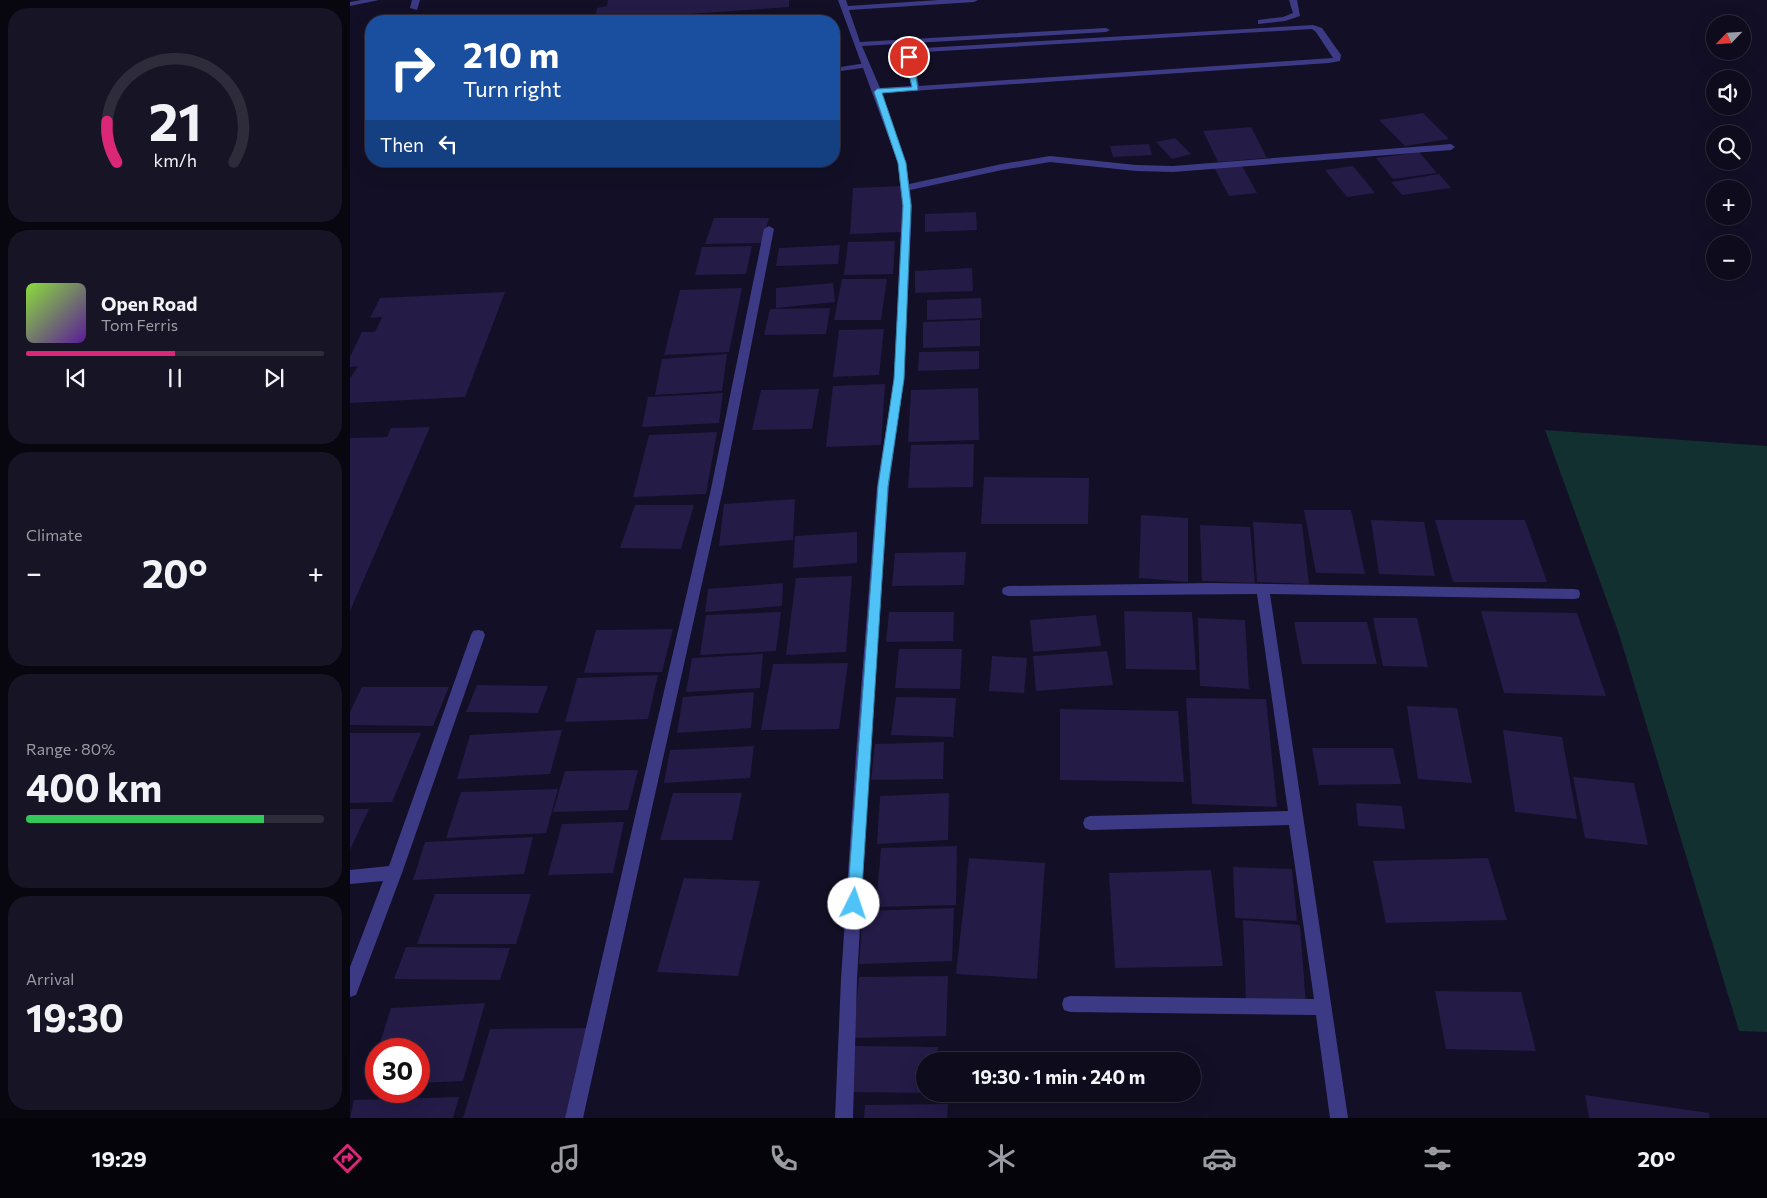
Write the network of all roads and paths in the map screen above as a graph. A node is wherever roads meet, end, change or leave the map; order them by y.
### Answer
1 (375, 0) edge
2 (974, 0) edge
3 (1293, 0) edge
4 (350, 4) edge
5 (843, 4) edge
6 (857, 44) junction
7 (866, 65) junction
8 (840, 69) edge
9 (916, 89) junction
10 (877, 92) junction
11 (1451, 148) dead end
12 (905, 188) junction
13 (769, 229) dead end
14 (1264, 588) junction
15 (1008, 591) dead end
16 (1574, 594) dead end
17 (478, 635) dead end
18 (1297, 818) junction
19 (1090, 823) dead end
20 (394, 873) junction
21 (350, 876) edge
22 (350, 989) edge
23 (1070, 1004) dead end
24 (1323, 1007) junction
25 (574, 1118) edge
26 (844, 1118) edge
27 (1339, 1118) edge

1 - 4 street
2 - 5 street
3 - 6 street
5 - 6 street
6 - 7 street
7 - 8 street
7 - 10 street
9 - 9 street
9 - 10 street
10 - 12 street
11 - 12 street
12 - 26 street
13 - 25 street
14 - 15 street
14 - 16 street
14 - 18 street
17 - 20 street
18 - 19 street
18 - 24 street
20 - 21 street
20 - 22 street
23 - 24 street
24 - 27 street

